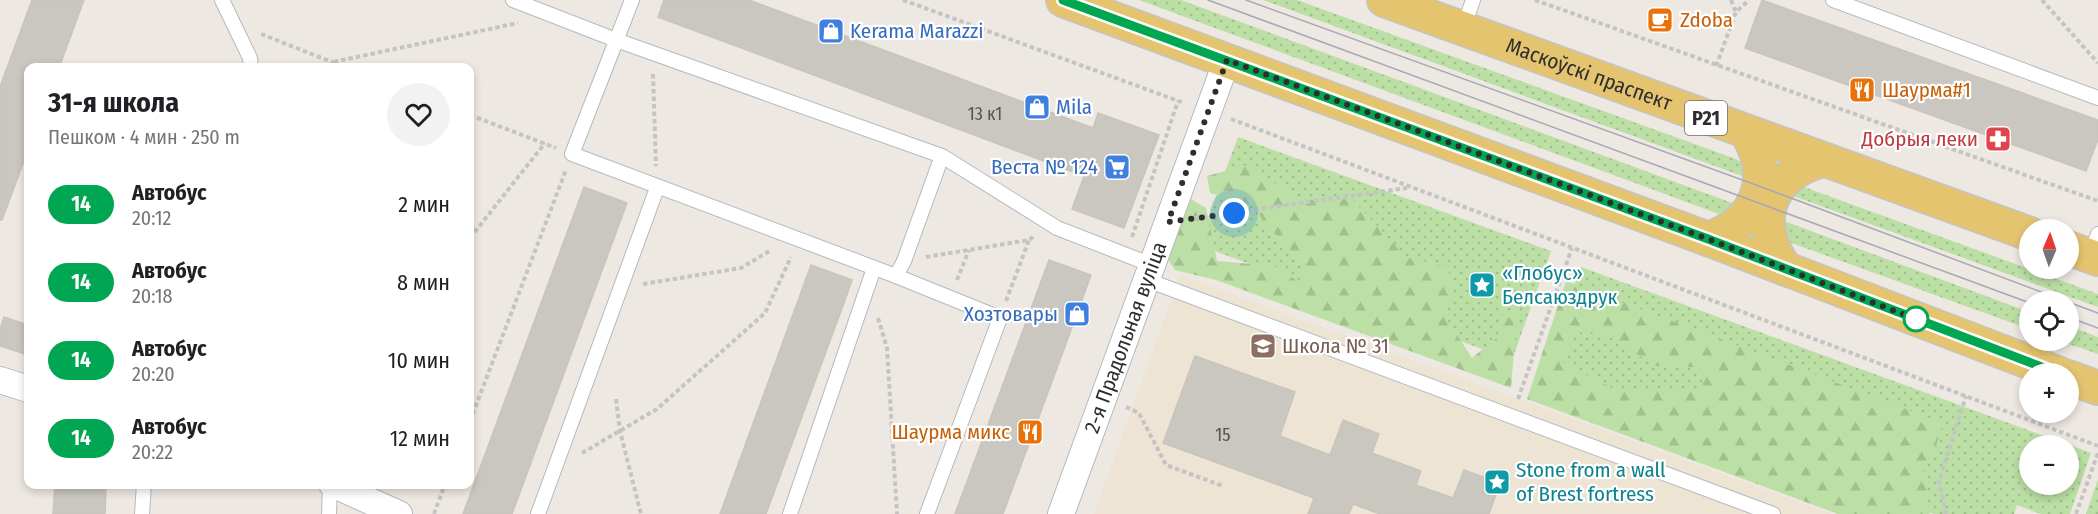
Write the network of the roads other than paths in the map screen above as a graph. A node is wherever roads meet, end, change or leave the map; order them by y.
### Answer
1 (222, 0) edge
2 (513, 0) edge
3 (632, 0) edge
4 (1063, 0) edge
5 (1384, 0) edge
6 (1833, 0) edge
7 (1468, 15) edge
8 (616, 40) junction
9 (1227, 60) junction
10 (250, 63) edge
11 (2098, 98) edge
12 (1747, 133) junction
13 (942, 156) junction
14 (1823, 160) junction
15 (657, 188) junction
16 (2019, 230) edge
17 (1708, 239) junction
18 (874, 268) junction
19 (1786, 269) junction
20 (1149, 273) junction
21 (896, 276) junction
22 (2031, 363) edge
23 (0, 380) edge
24 (2079, 381) edge
25 (24, 387) edge
26 (2098, 388) edge
27 (144, 489) edge
28 (330, 489) edge
29 (342, 489) edge
30 (142, 514) edge
31 (328, 514) edge
32 (399, 514) edge
33 (538, 514) edge
34 (790, 514) edge
35 (927, 514) edge
36 (1061, 514) edge
37 (1773, 514) edge

1 - 10 lane
2 - 8 lane
3 - 8 lane
4 - 9 main road
5 - 7 main road, Маскоўскі праспект / Р21
6 - 11 lane
7 - 12 main road, Маскоўскі праспект / Р21
8 - 13 lane
8 - 15 lane
9 - 17 main road
9 - 20 street, 2-я Прадольная вуліца
12 - 14 main road, Маскоўскі праспект / Р21
12 - 17 main road
13 - 20 lane
13 - 21 lane
14 - 16 main road, Маскоўскі праспект / Р21
14 - 19 main road
15 - 18 lane
15 - 33 lane
17 - 19 main road
18 - 21 lane
18 - 34 lane
19 - 22 main road
20 - 36 street, 2-я Прадольная вуліца
20 - 37 lane
21 - 35 lane
23 - 25 street
24 - 26 main road
27 - 30 lane
28 - 31 lane
29 - 32 street

